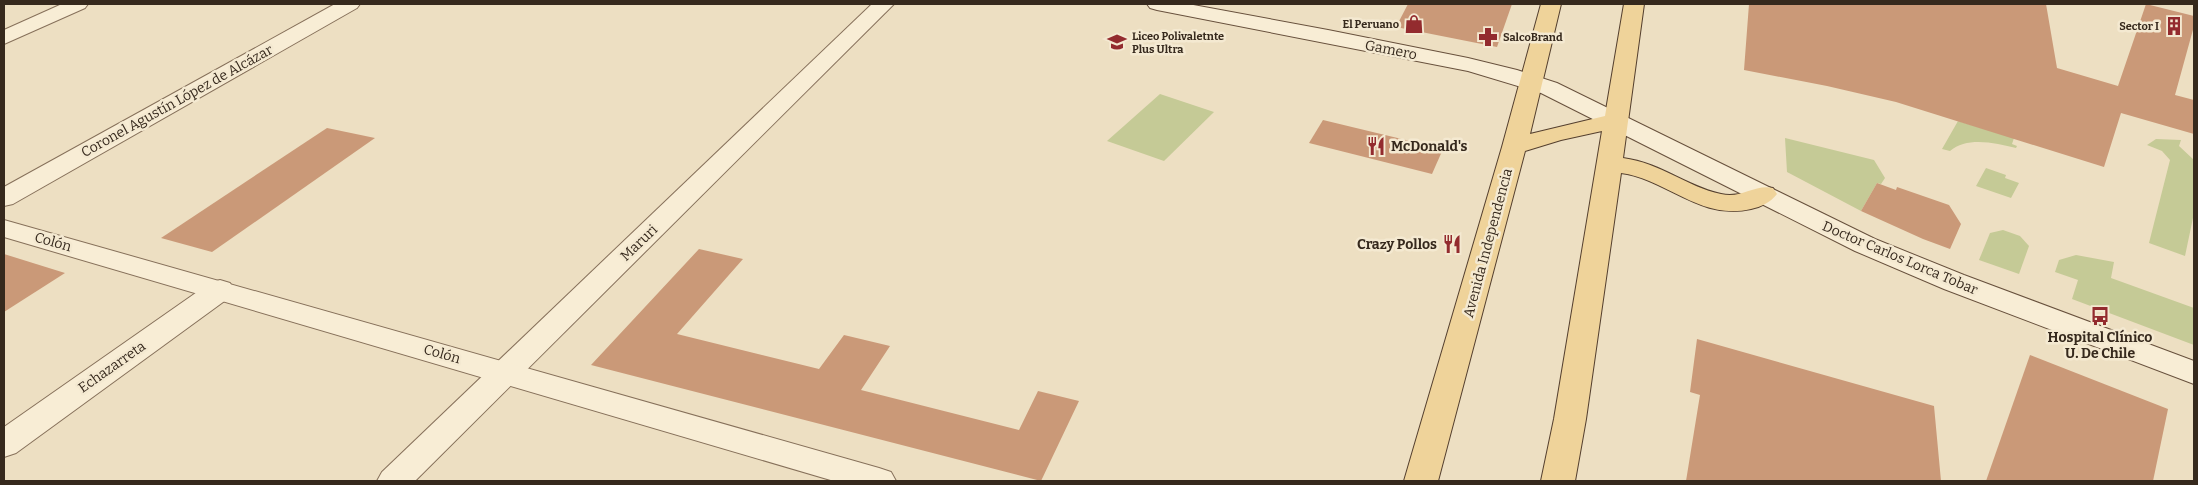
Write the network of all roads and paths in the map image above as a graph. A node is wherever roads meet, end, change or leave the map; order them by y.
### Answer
1 (78, 4) edge
2 (350, 4) edge
3 (884, 4) edge
4 (1157, 4) edge
5 (1551, 4) edge
6 (1634, 4) edge
7 (4, 38) edge
8 (1532, 82) junction
9 (1615, 121) junction
10 (1514, 147) junction
11 (1609, 164) junction
12 (1764, 194) junction
13 (4, 198) edge
14 (4, 228) edge
15 (220, 290) junction
16 (505, 373) junction
17 (2194, 373) edge
18 (4, 444) edge
19 (394, 481) edge
20 (879, 481) edge
21 (1421, 481) edge
22 (1558, 481) edge

1 - 7 street
2 - 13 street, Coronel Agustín López de Alcázar
3 - 16 street, Maruri
4 - 8 street, Gamero
5 - 8 main road, Avenida Independencia
6 - 9 main road
8 - 9 street, Gamero
8 - 10 main road, Avenida Independencia
9 - 10 main road
9 - 11 main road
9 - 12 street, Doctor Carlos Lorca Tobar
10 - 21 main road, Avenida Independencia
11 - 12 main road
11 - 22 main road
12 - 17 street, Doctor Carlos Lorca Tobar
14 - 15 street, Colón
15 - 16 street, Colón
15 - 18 street, Echazarreta
16 - 19 street, Maruri
16 - 20 street, Colón

